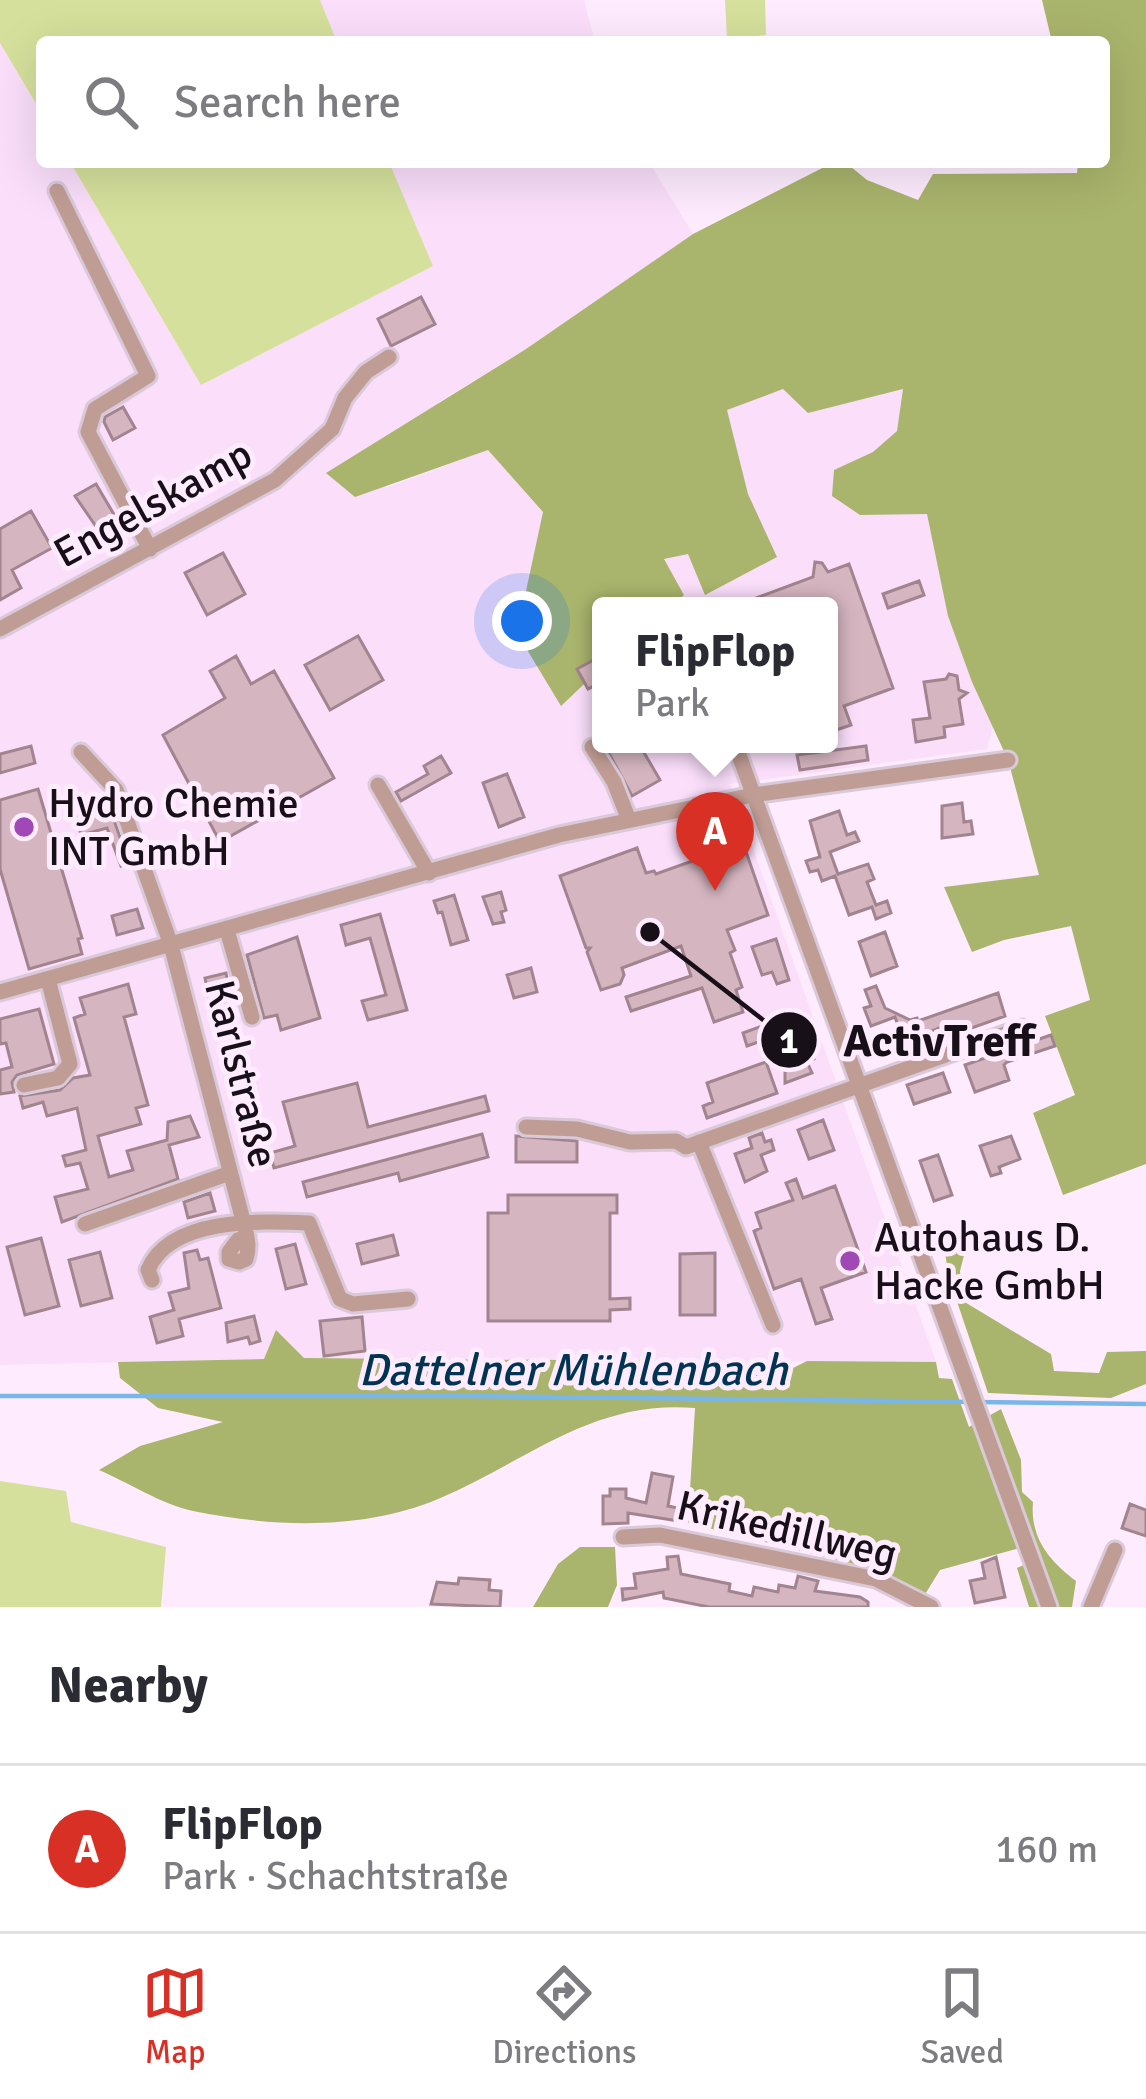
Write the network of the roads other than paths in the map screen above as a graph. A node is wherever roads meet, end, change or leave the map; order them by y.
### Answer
1 (57, 190) dead end
2 (389, 357) dead end
3 (150, 549) junction
4 (0, 629) edge
5 (81, 752) dead end
6 (596, 753) edge
7 (738, 753) edge
8 (1008, 760) dead end
9 (378, 785) dead end
10 (753, 795) junction
11 (629, 820) junction
12 (429, 873) junction
13 (227, 930) junction
14 (171, 945) junction
15 (48, 979) junction
16 (0, 992) edge
17 (252, 1017) dead end
18 (1022, 1028) dead end
19 (24, 1085) dead end
20 (857, 1087) junction
21 (526, 1127) dead end
22 (693, 1144) junction
23 (230, 1173) junction
24 (242, 1220) junction
25 (85, 1224) dead end
26 (248, 1244) dead end
27 (152, 1280) dead end
28 (408, 1299) dead end
29 (773, 1325) dead end
30 (623, 1537) dead end
31 (1114, 1550) dead end
32 (931, 1607) edge
33 (1049, 1607) edge
34 (1091, 1607) edge

1 - 3 street
2 - 3 street, Engelskamp
3 - 4 street, Engelskamp
5 - 14 street
6 - 11 street
7 - 10 street
8 - 10 street, Karlstraße
9 - 12 street
10 - 11 street, Karlstraße
10 - 20 street
11 - 12 street, Karlstraße
12 - 13 street, Karlstraße
13 - 14 street, Karlstraße
13 - 17 street
14 - 15 street, Karlstraße
14 - 23 street, Karlstraße
15 - 16 street, Karlstraße
15 - 19 street
18 - 20 street
20 - 22 street
20 - 33 street
21 - 22 street
22 - 29 street
23 - 24 street, Karlstraße
23 - 25 street
24 - 26 street, Karlstraße
24 - 27 street
24 - 28 street
30 - 32 street, Krikedillweg
31 - 34 street

